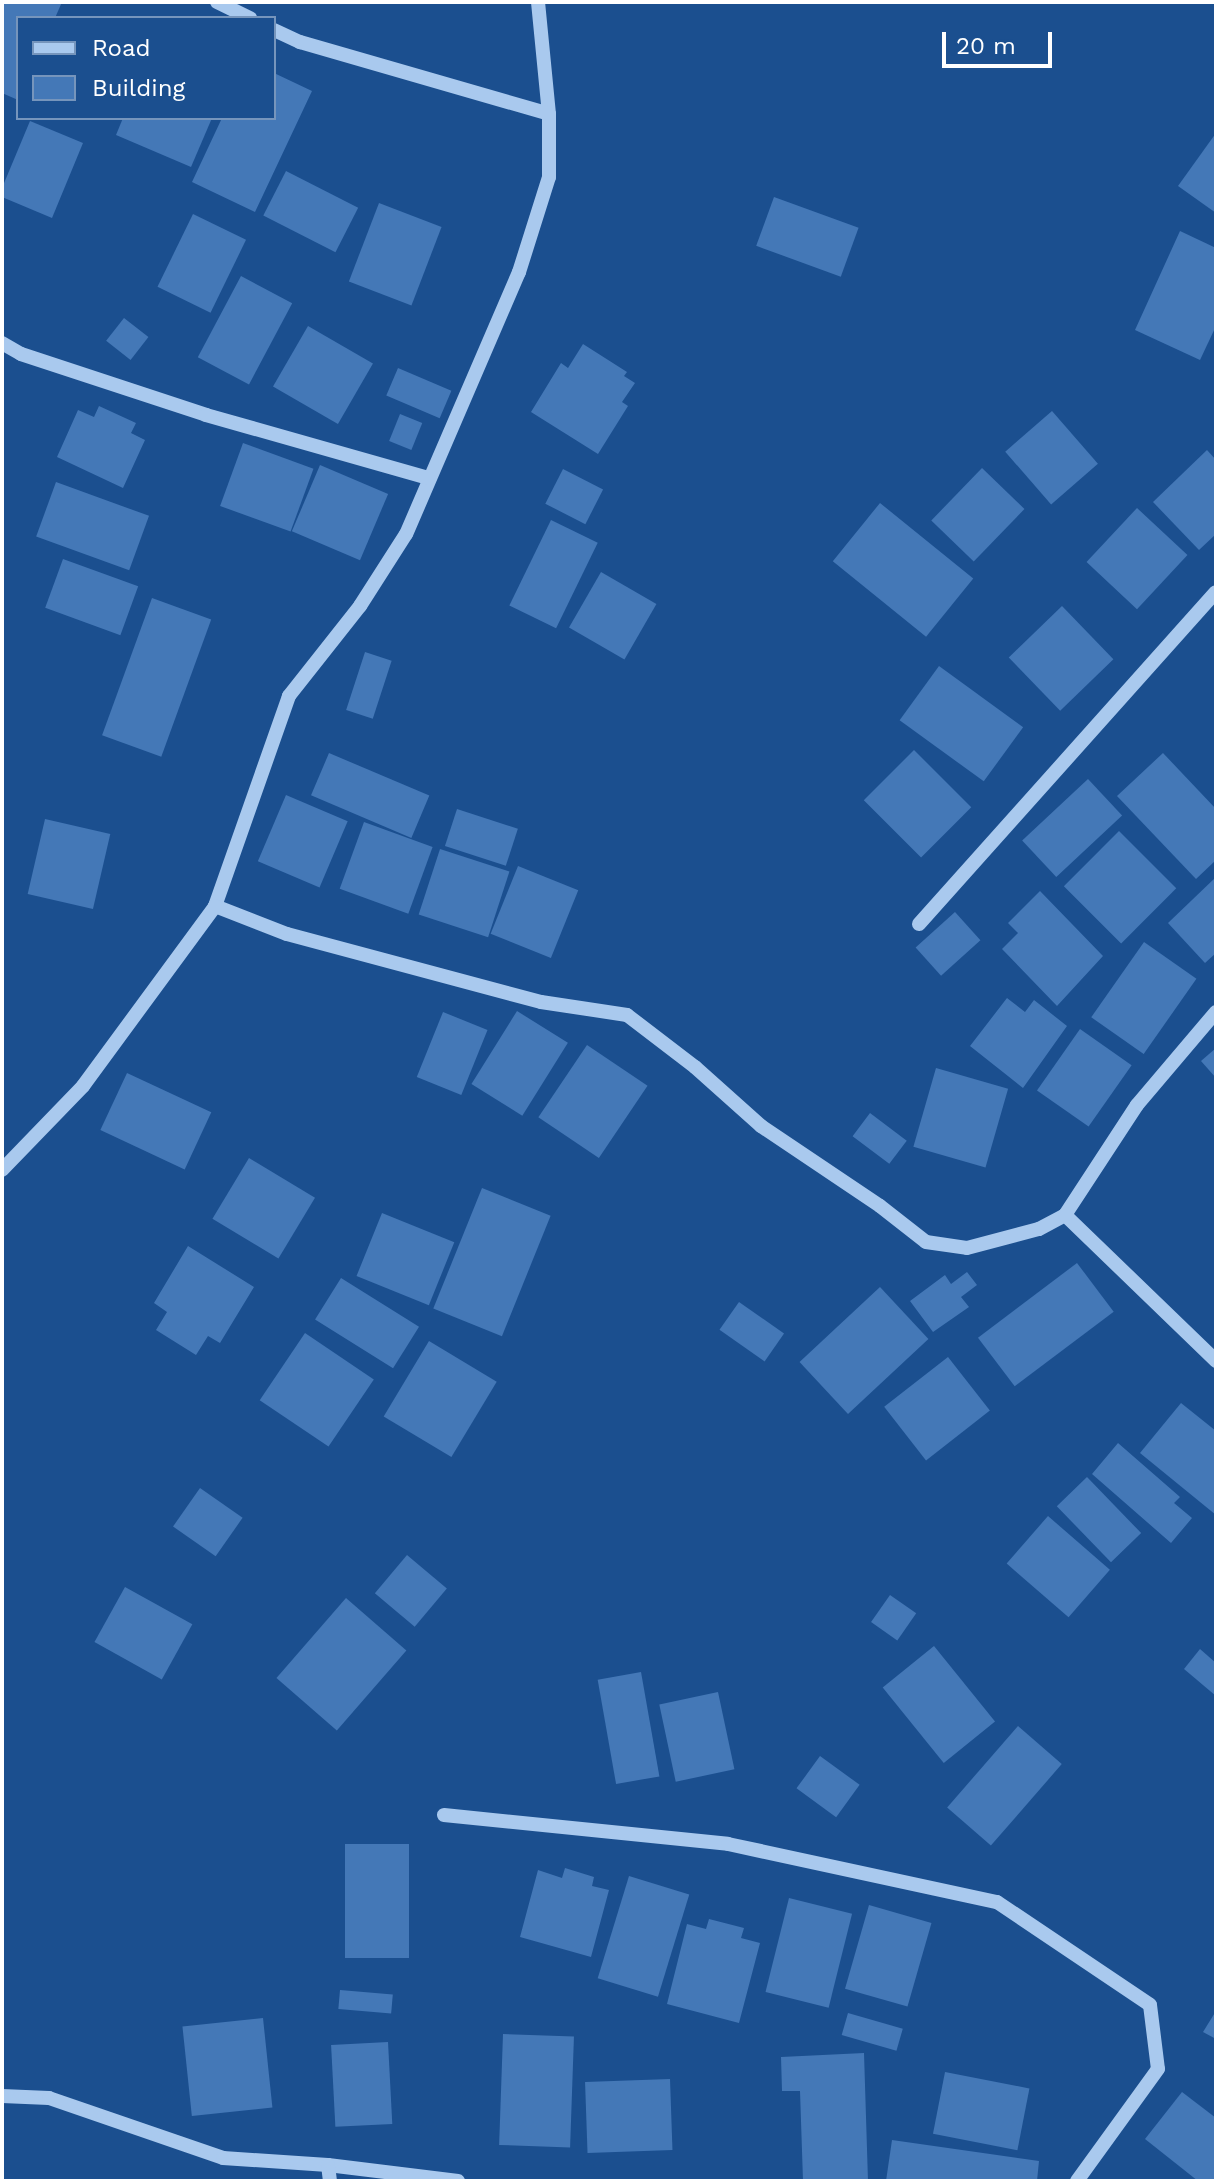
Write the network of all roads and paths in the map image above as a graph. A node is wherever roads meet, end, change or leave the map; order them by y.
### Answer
1 (217, 2) edge
2 (538, 2) edge
3 (246, 16) edge
4 (276, 31) edge
5 (549, 114) junction
6 (2, 343) edge
7 (428, 478) junction
8 (1216, 592) edge
9 (215, 906) junction
10 (919, 924) dead end
11 (1216, 1012) edge
12 (2, 1170) edge
13 (1065, 1215) junction
14 (1216, 1361) edge
15 (444, 1815) dead end
16 (2, 2096) edge
17 (328, 2165) junction
18 (330, 2181) edge
19 (458, 2181) edge
20 (1077, 2181) edge

1 - 3 street
2 - 5 street
4 - 5 street
5 - 7 street
6 - 7 street
7 - 9 street
8 - 10 street
9 - 12 street
9 - 13 street
11 - 13 street
13 - 14 street
15 - 20 street
16 - 17 street
17 - 18 street
17 - 19 street

